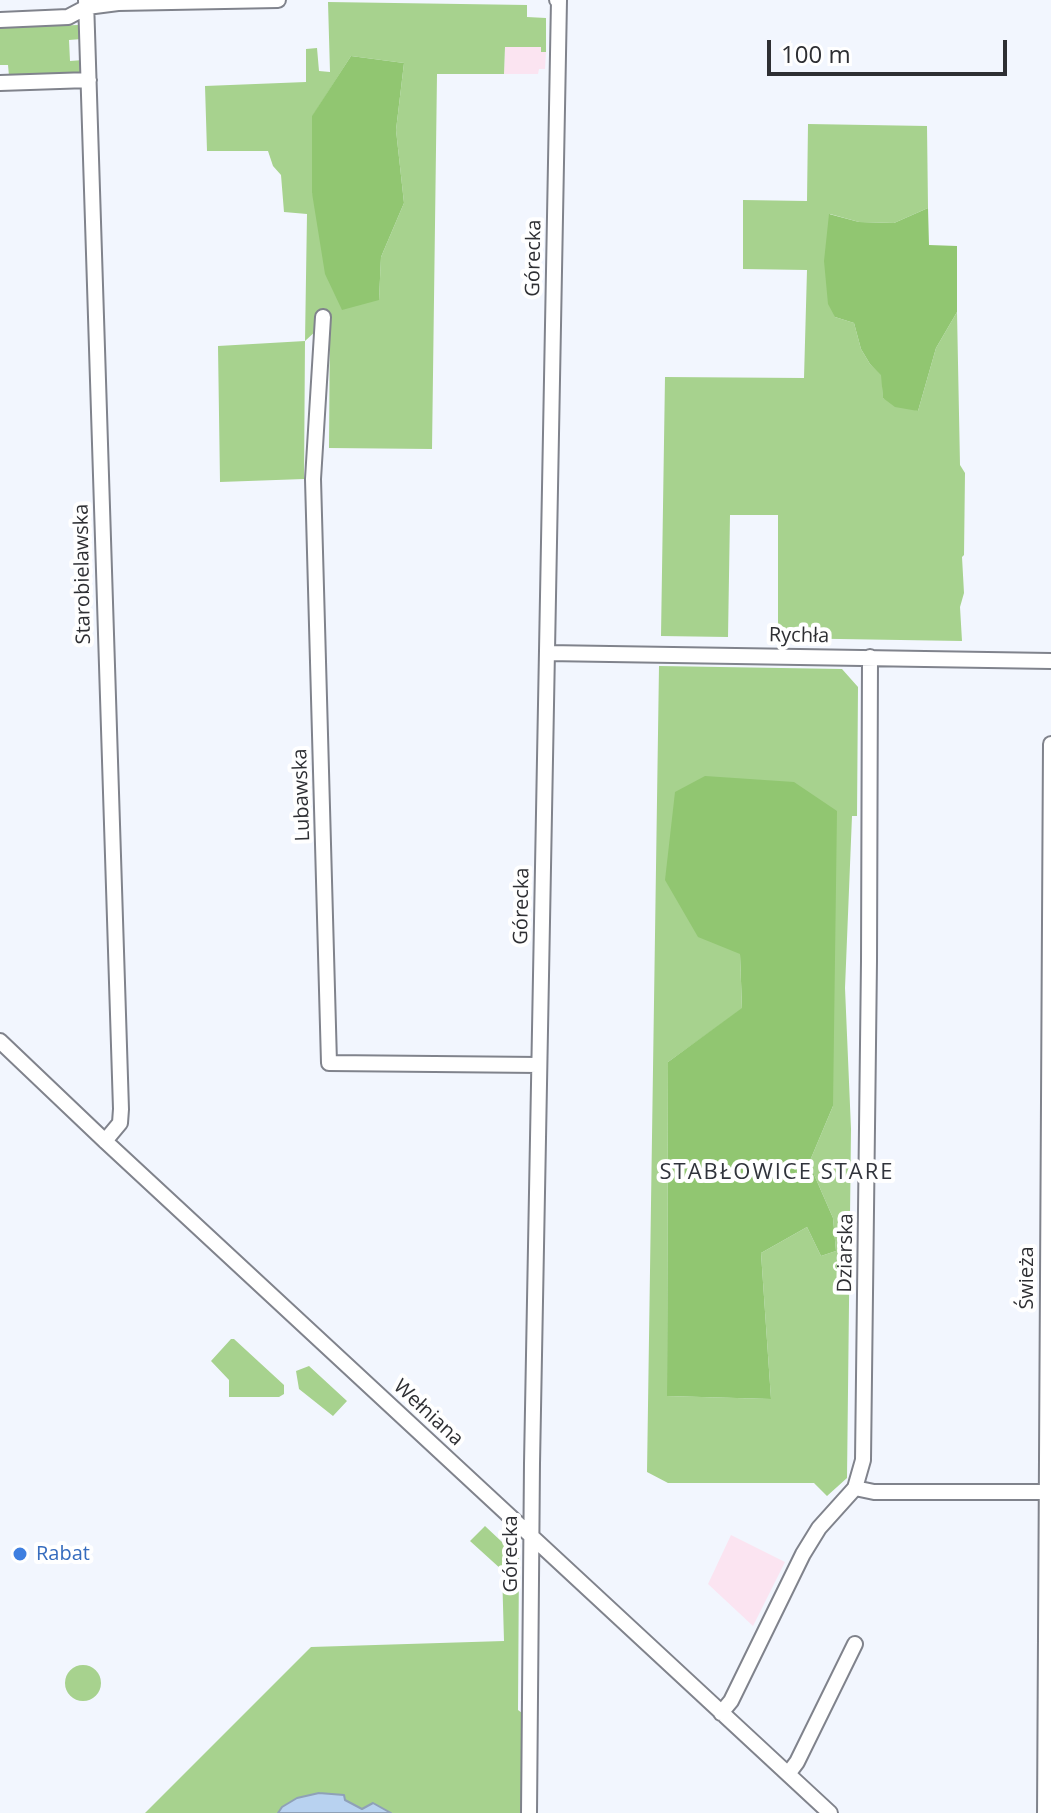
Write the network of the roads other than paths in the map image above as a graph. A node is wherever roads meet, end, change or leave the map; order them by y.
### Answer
1 (278, 0) edge
2 (558, 0) edge
3 (86, 3) edge
4 (0, 20) edge
5 (89, 80) junction
6 (0, 83) edge
7 (323, 317) dead end
8 (547, 653) junction
9 (870, 657) junction
10 (1051, 661) edge
11 (1051, 744) edge
12 (0, 1041) edge
13 (539, 1065) junction
14 (105, 1141) junction
15 (855, 1488) junction
16 (1045, 1492) junction
17 (531, 1537) junction
18 (855, 1644) dead end
19 (721, 1713) junction
20 (788, 1774) junction
21 (529, 1813) edge
22 (830, 1813) edge
23 (1045, 1813) edge

1 - 3 street
2 - 8 street, Górecka
3 - 4 street
3 - 5 street, Starobielawska
5 - 6 street
5 - 14 street, Starobielawska
7 - 13 street, Lubawska
8 - 9 street, Rychła
8 - 13 street, Górecka
9 - 10 street, Rychła
9 - 15 street, Dziarska
11 - 16 street, Świeża
12 - 14 street, Wełniana
13 - 17 street, Górecka
14 - 17 street, Wełniana
15 - 16 street
15 - 19 street
16 - 23 street, Świeża
17 - 19 street, Wełniana
17 - 21 street, Górecka
18 - 20 street
19 - 20 street, Wełniana
20 - 22 street, Wełniana

